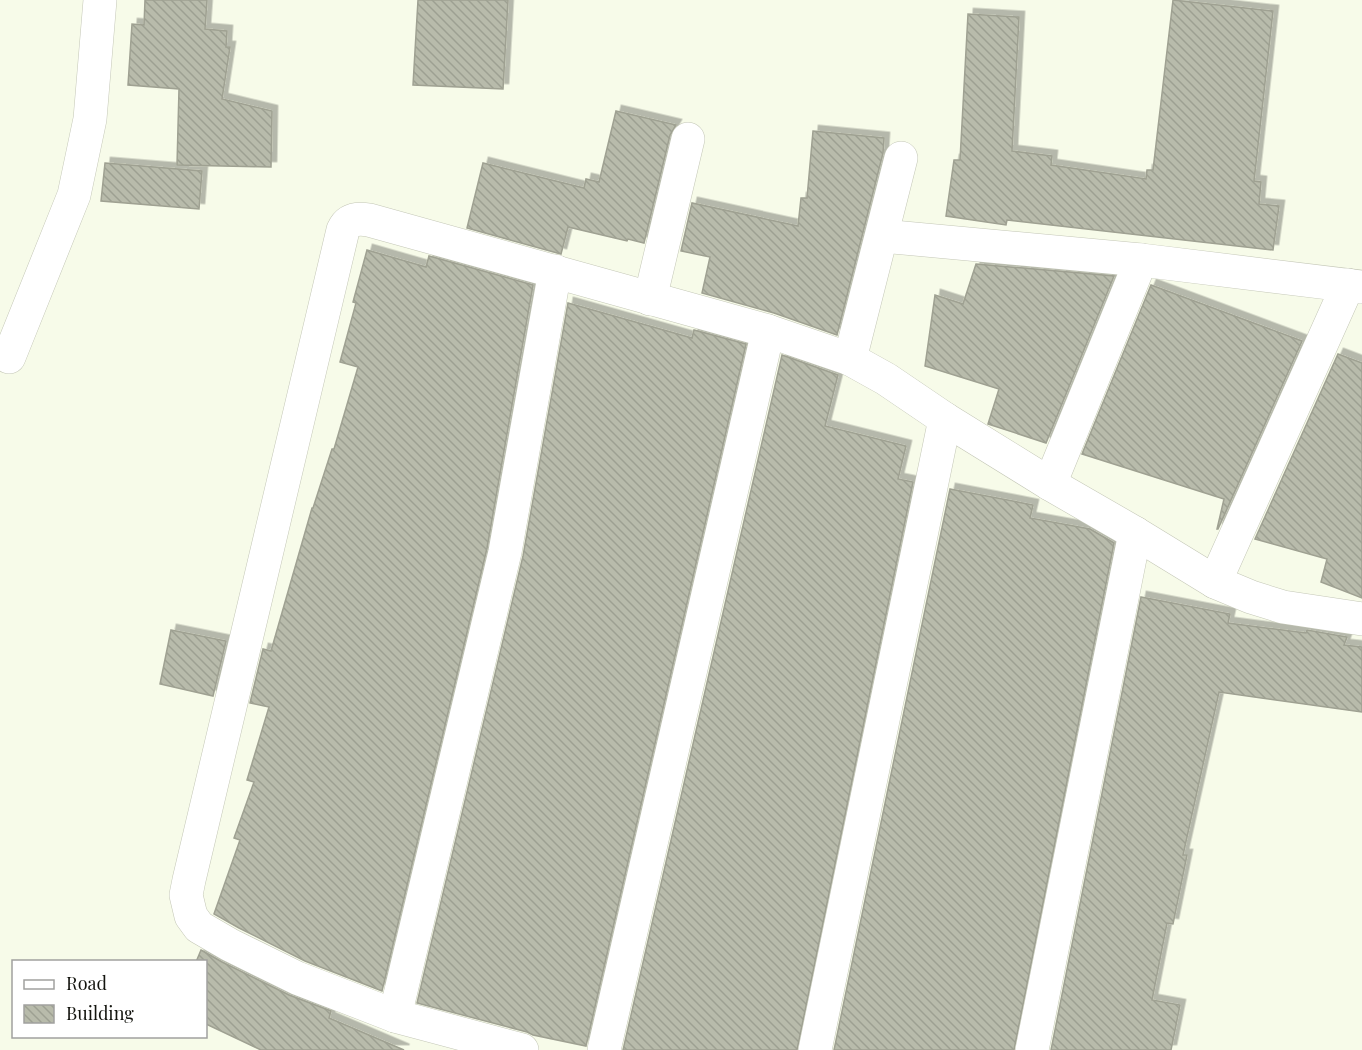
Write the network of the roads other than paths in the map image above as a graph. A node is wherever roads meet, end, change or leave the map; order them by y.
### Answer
1 (100, 0) edge
2 (688, 139) dead end
3 (901, 158) dead end
4 (882, 236) junction
5 (1141, 260) junction
6 (555, 271) junction
7 (1355, 286) edge
8 (650, 299) junction
9 (768, 331) junction
10 (9, 357) dead end
11 (850, 359) junction
12 (945, 419) junction
13 (1050, 484) junction
14 (1135, 533) junction
15 (1215, 582) junction
16 (1362, 619) edge
17 (395, 1016) junction
18 (522, 1050) edge
19 (604, 1050) edge
20 (815, 1050) edge
21 (1032, 1050) edge

1 - 10 street
2 - 8 street
3 - 4 street
4 - 5 street
4 - 11 street
5 - 7 street
5 - 13 street
6 - 8 street
6 - 17 street
6 - 17 street
7 - 15 street
8 - 9 street
9 - 11 street
9 - 19 street
11 - 12 street
12 - 13 street
12 - 20 street
13 - 14 street
14 - 15 street
14 - 21 street
15 - 16 street
17 - 18 street

